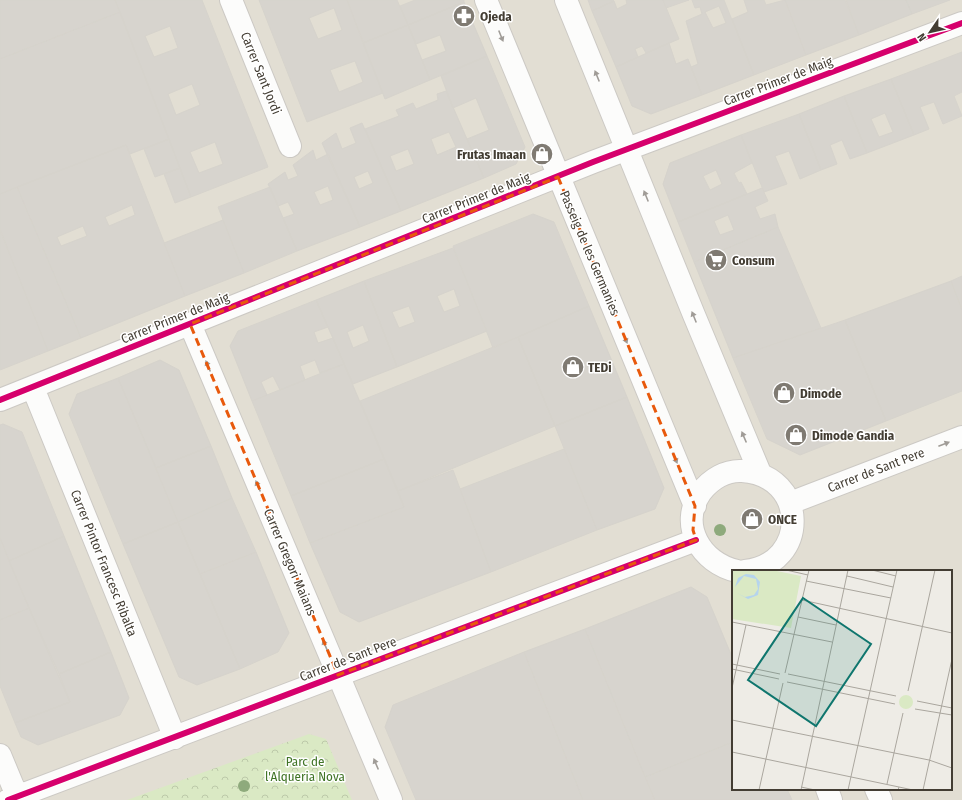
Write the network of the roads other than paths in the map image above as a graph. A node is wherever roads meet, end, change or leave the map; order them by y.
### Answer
1 (231, 0) edge
2 (486, 0) edge
3 (566, 0) edge
4 (962, 23) edge
5 (290, 146) dead end
6 (628, 149) junction
7 (558, 177) junction
8 (190, 324) junction
9 (34, 388) junction
10 (0, 400) edge
11 (962, 437) edge
12 (760, 473) junction
13 (790, 504) junction
14 (695, 506) junction
15 (696, 540) junction
16 (782, 563) edge
17 (732, 570) edge
18 (756, 570) edge
19 (338, 675) junction
20 (175, 738) junction
21 (0, 755) edge
22 (827, 790) edge
23 (876, 790) edge
24 (12, 798) edge
25 (391, 800) edge
26 (831, 800) edge
27 (881, 800) edge

1 - 5 street, Carrer Sant Jordi
2 -> 7 street, Passeig de les Germanies
6 -> 3 street
4 - 6 street, Carrer Primer de Maig
6 - 7 street, Carrer Primer de Maig
12 -> 6 street
7 - 8 street, Carrer Primer de Maig
7 -> 14 street, Passeig de les Germanies
8 - 9 street, Carrer Primer de Maig
19 -> 8 street, Carrer Gregori Maians
9 - 10 street, Carrer Primer de Maig
9 - 20 street, Carrer Pintor Francesc Ribalta
13 -> 11 street, Carrer de Sant Pere
12 - 13 street
12 - 14 street
13 - 16 street
14 - 15 street
15 - 17 street
15 - 19 street, Carrer de Sant Pere
16 - 18 street
19 - 20 street, Carrer de Sant Pere
25 -> 19 street, Carrer Gregori Maians
20 - 24 street, Carrer de Sant Pere
21 - 24 street
22 - 26 street
23 - 27 street

